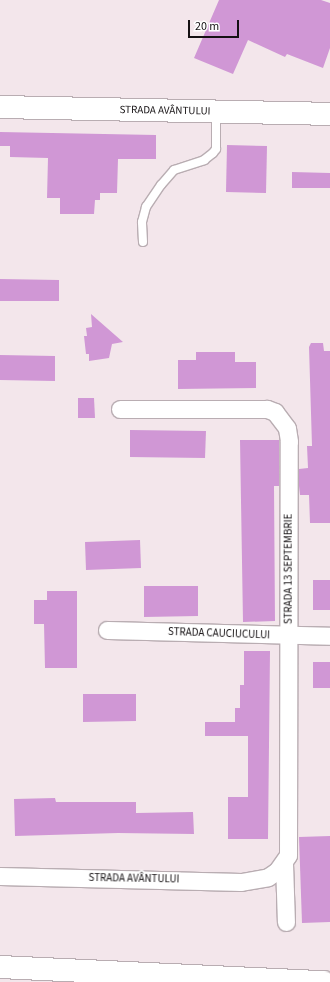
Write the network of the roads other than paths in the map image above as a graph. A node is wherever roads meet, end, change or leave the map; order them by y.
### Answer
1 (0, 107) edge
2 (216, 112) junction
3 (330, 114) edge
4 (143, 242) dead end
5 (120, 409) dead end
6 (107, 630) dead end
7 (289, 636) junction
8 (330, 636) edge
9 (284, 863) junction
10 (0, 876) edge
11 (286, 922) dead end
12 (0, 967) edge
13 (324, 982) edge

1 - 2 main road, STRADA AVÂNTULUI
2 - 3 main road, STRADA AVÂNTULUI
2 - 4 lane
5 - 7 street, STRADA 13 SEPTEMBRIE
6 - 7 street, STRADA CAUCIUCULUI
7 - 8 street, STRADA CAUCIUCULUI
7 - 9 street, STRADA 13 SEPTEMBRIE
9 - 10 street, STRADA AVÂNTULUI
9 - 11 street, STRADA 13 SEPTEMBRIE
12 - 13 main road

